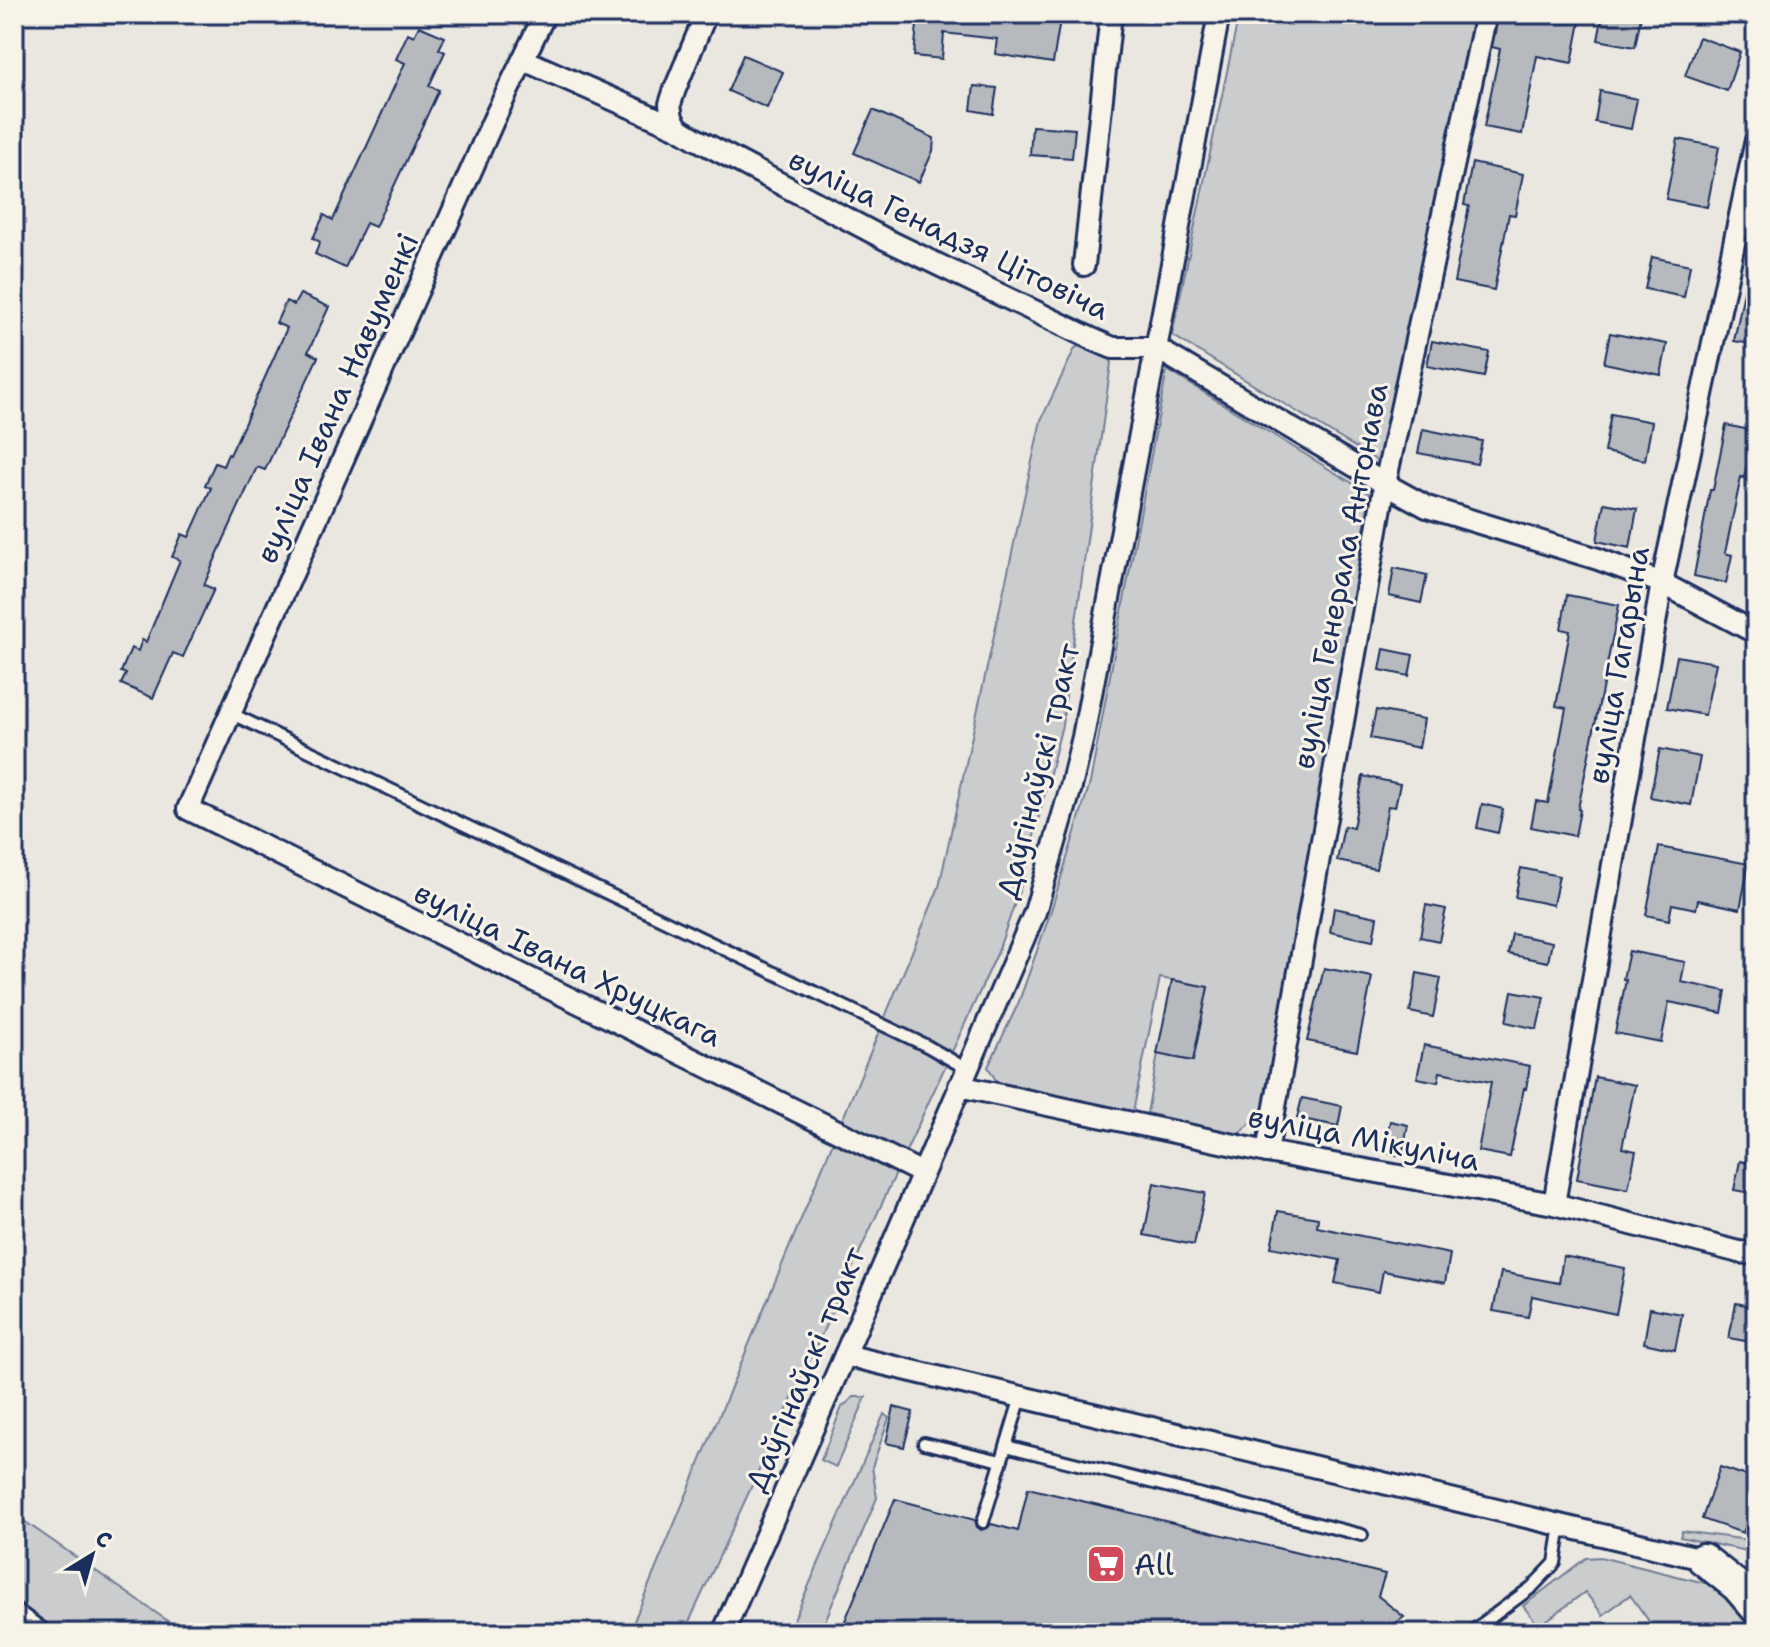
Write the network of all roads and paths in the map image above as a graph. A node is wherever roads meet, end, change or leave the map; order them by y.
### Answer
1 (545, 14) edge
2 (706, 14) edge
3 (1111, 14) edge
4 (1219, 14) edge
5 (1486, 14) edge
6 (524, 60) junction
7 (678, 128) junction
8 (1756, 140) edge
9 (1084, 265) dead end
10 (1156, 348) junction
11 (1385, 484) junction
12 (1662, 583) junction
13 (1756, 633) edge
14 (230, 713) junction
15 (188, 809) joint
16 (963, 1077) junction
17 (1267, 1152) junction
18 (922, 1173) junction
19 (1554, 1204) junction
20 (1756, 1254) edge
21 (845, 1355) junction
22 (1021, 1397) junction
23 (924, 1443) dead end
24 (1006, 1446) junction
25 (1001, 1461) junction
26 (983, 1522) dead end
27 (1561, 1525) junction
28 (1362, 1535) dead end
29 (1703, 1559) junction
30 (1756, 1570) edge
31 (1756, 1608) edge
32 (14, 1614) edge
33 (40, 1633) edge
34 (723, 1633) edge
35 (1470, 1633) edge

1 - 6 street, вуліца Івана Навуменкі
2 - 7 street
3 - 9 street
4 - 10 street, Даўгінаўскі тракт
5 - 11 street, вуліца Генерала Антонава
6 - 7 street, вуліца Генадзя Цітовіча
6 - 14 street, вуліца Івана Навуменкі
7 - 10 street, вуліца Генадзя Цітовіча
8 - 12 street, вуліца Гагарына
10 - 11 street
10 - 16 street, Даўгінаўскі тракт
11 - 12 street
11 - 17 street, вуліца Генерала Антонава
12 - 13 street
12 - 19 street, вуліца Гагарына
14 - 15 street, вуліца Івана Навуменкі
14 - 16 lane
15 - 18 street, вуліца Івана Хруцкага
16 - 17 street, вуліца Мікуліча
16 - 18 street, Даўгінаўскі тракт
17 - 19 street, вуліца Мікуліча
18 - 21 street, Даўгінаўскі тракт
19 - 20 street, вуліца Мікуліча
21 - 22 street
21 - 34 street, Даўгінаўскі тракт
22 - 24 lane
22 - 27 street
23 - 25 lane
24 - 25 lane
24 - 28 lane
25 - 26 lane
27 - 29 street
27 - 35 lane
29 - 30 main road
29 - 31 main road
32 - 33 street

